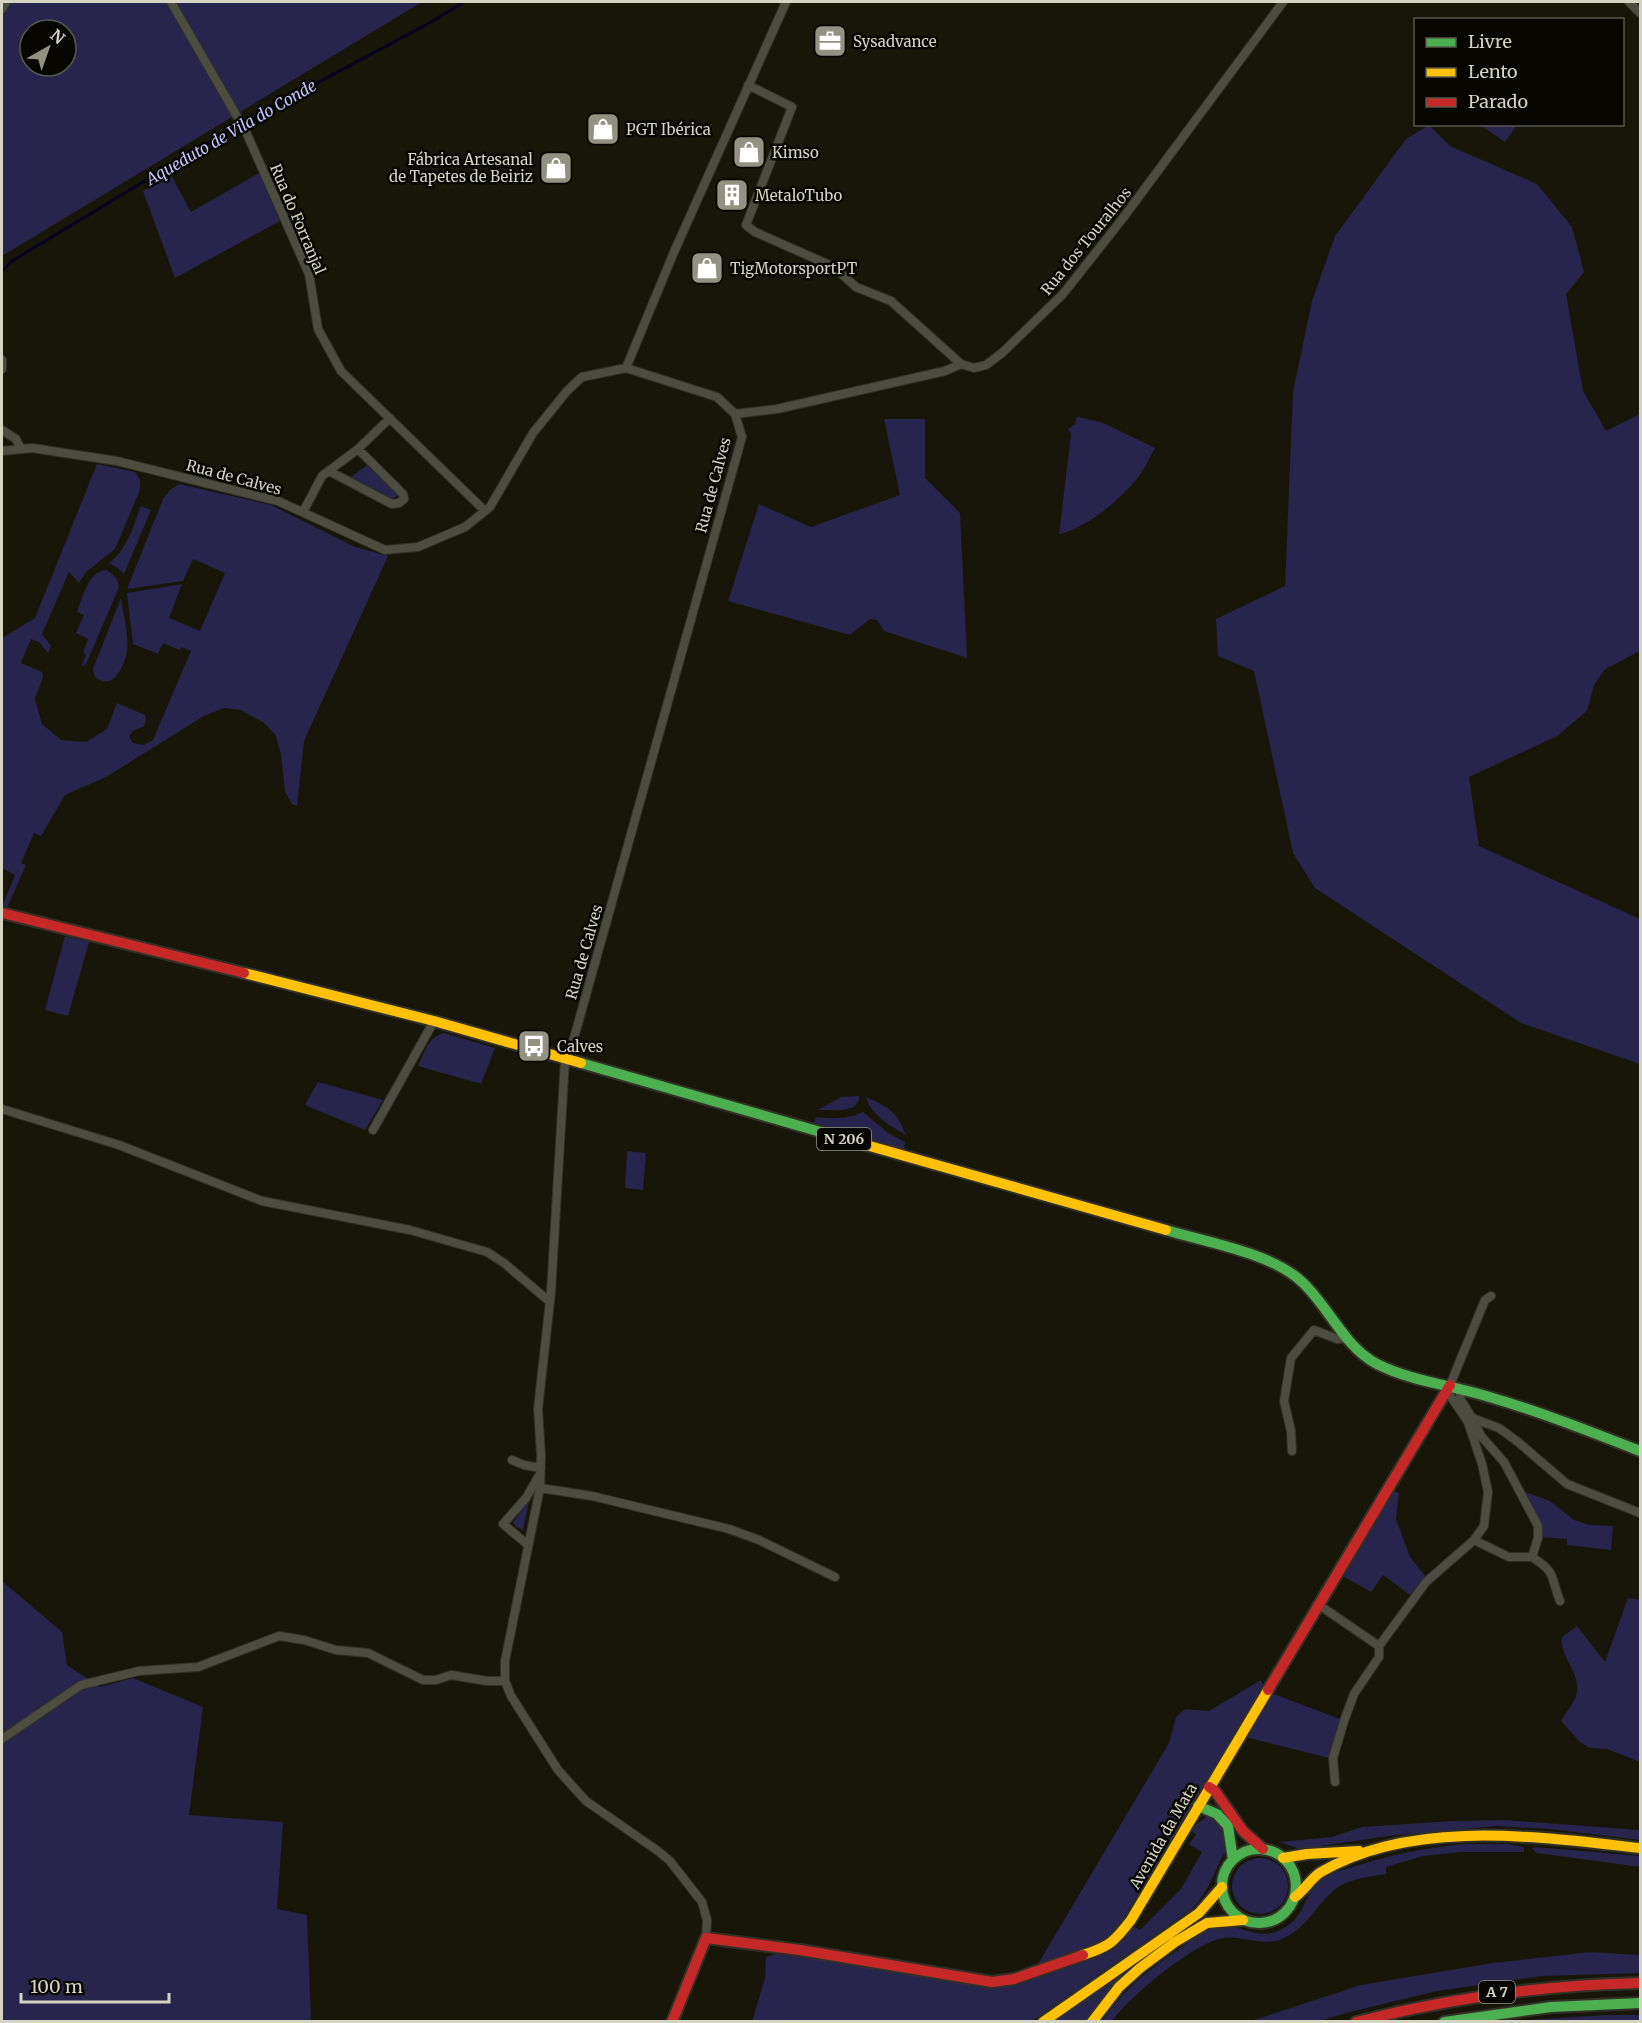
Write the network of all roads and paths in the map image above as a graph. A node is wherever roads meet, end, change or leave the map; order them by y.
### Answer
1 (6, 2) edge
2 (171, 2) edge
3 (786, 2) edge
4 (1283, 2) edge
5 (1629, 2) edge
6 (2, 9) edge
7 (1641, 13) edge
8 (748, 85) junction
9 (961, 364) junction
10 (626, 368) junction
11 (735, 414) junction
12 (390, 418) junction
13 (2, 430) edge
14 (21, 449) junction
15 (358, 449) junction
16 (2, 452) edge
17 (329, 471) junction
18 (485, 511) junction
19 (303, 512) junction
20 (2, 913) edge
21 (434, 1022) junction
22 (565, 1060) junction
23 (2, 1109) edge
24 (373, 1130) dead end
25 (1491, 1296) dead end
26 (550, 1302) junction
27 (1348, 1338) junction
28 (1452, 1388) junction
29 (1472, 1418) junction
30 (1292, 1451) dead end
31 (1641, 1451) edge
32 (512, 1460) dead end
33 (541, 1470) junction
34 (540, 1488) junction
35 (1641, 1513) edge
36 (1474, 1540) junction
37 (528, 1545) junction
38 (1532, 1557) junction
39 (836, 1577) dead end
40 (1560, 1601) dead end
41 (1319, 1605) junction
42 (1379, 1646) junction
43 (505, 1681) junction
44 (2, 1739) edge
45 (1335, 1782) dead end
46 (1209, 1787) junction
47 (1198, 1806) junction
48 (1641, 1848) edge
49 (1263, 1850) junction
50 (1369, 1850) junction
51 (1282, 1858) junction
52 (1233, 1860) junction
53 (1222, 1887) junction
54 (1295, 1897) junction
55 (1243, 1920) junction
56 (706, 1938) junction
57 (1641, 1983) edge
58 (1641, 2003) edge
59 (672, 2022) edge
60 (1043, 2022) edge
61 (1092, 2022) edge
62 (1356, 2022) edge
63 (1444, 2022) edge

1 - 6 street
2 - 12 street, Rua do Forranjal
3 - 8 street
4 - 9 street, Rua dos Touralhos
5 - 7 street
8 - 9 street
8 - 10 street
9 - 11 street, Rua dos Touralhos
10 - 11 street, Rua de Calves
10 - 18 street, Rua de Calves
11 - 22 street, Rua de Calves
12 - 15 street
12 - 18 street, Rua do Forranjal
13 - 14 street
14 - 16 street, Rua de Calves
14 - 19 street, Rua de Calves
15 - 17 street
15 - 17 street
17 - 19 street
18 - 19 street, Rua de Calves
20 - 21 main road, N 206
21 - 22 main road, N 206
21 - 24 street
22 - 26 street, Rua de Calves
22 - 27 main road, N 206
23 - 26 street
25 - 28 street
26 - 33 street, Rua de Calves
27 - 28 main road, N 206
27 - 30 street
28 - 29 street
28 - 31 main road, N 206
28 - 36 street
28 - 41 main road, Avenida da Mata
29 - 35 street
29 - 38 street
32 - 33 street
33 - 34 street, Rua de Calves
33 - 37 street
34 - 37 street, Rua de Calves
34 - 39 street
36 - 38 street
36 - 42 street
37 - 43 street, Rua de Calves
38 - 40 street
41 - 42 street
41 - 46 main road, Avenida da Mata
42 - 45 street
43 - 44 street
43 - 56 street
46 - 47 main road, Avenida da Mata
46 - 49 main road
47 - 52 main road
47 - 56 main road, Avenida da Mata
48 - 50 main road
49 - 51 main road
49 - 52 main road
50 - 51 main road
50 - 54 main road
51 - 54 main road
52 - 53 main road
53 - 55 main road
53 - 60 main road
54 - 55 main road
55 - 61 main road
56 - 59 main road
57 - 62 main road, A 7
58 - 63 main road, A 7

